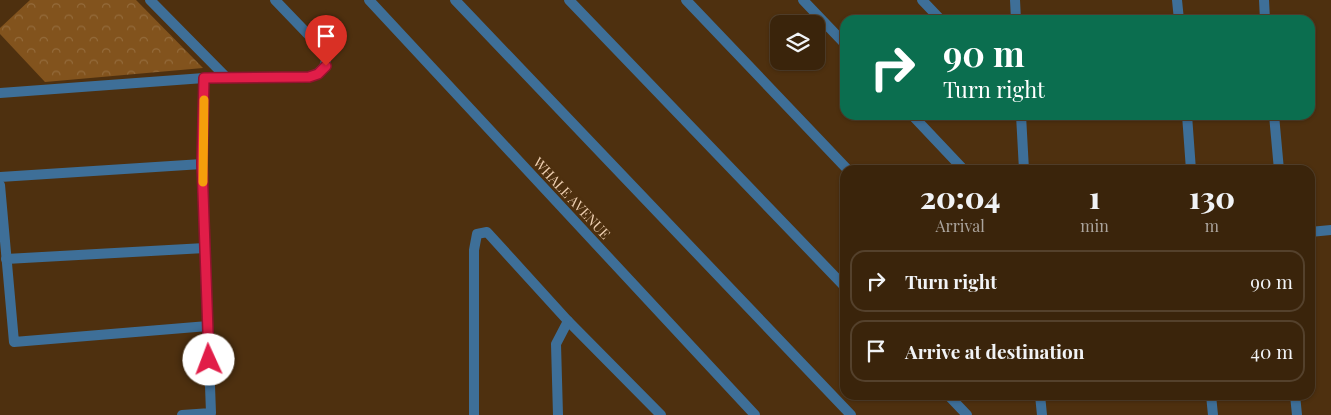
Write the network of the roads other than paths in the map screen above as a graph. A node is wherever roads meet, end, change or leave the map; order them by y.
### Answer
1 (150, 0) edge
2 (275, 0) edge
3 (369, 0) edge
4 (454, 0) edge
5 (570, 0) edge
6 (686, 0) edge
7 (803, 0) edge
8 (922, 0) edge
9 (1015, 0) edge
10 (1177, 0) edge
11 (1264, 0) edge
12 (936, 15) edge
13 (1016, 15) edge
14 (1178, 15) edge
15 (1266, 15) edge
16 (840, 39) edge
17 (226, 77) junction
18 (204, 78) junction
19 (0, 93) edge
20 (917, 120) edge
21 (1021, 120) edge
22 (1187, 120) edge
23 (1274, 120) edge
24 (202, 164) junction
25 (843, 165) edge
26 (959, 165) edge
27 (1024, 165) edge
28 (1191, 165) edge
29 (1279, 165) edge
30 (0, 176) edge
31 (0, 185) edge
32 (1331, 230) edge
33 (1315, 232) edge
34 (205, 248) junction
35 (6, 259) junction
36 (840, 283) edge
37 (568, 321) junction
38 (208, 326) junction
39 (953, 400) edge
40 (1040, 400) edge
41 (1212, 400) edge
42 (1296, 400) edge
43 (182, 415) edge
44 (474, 415) edge
45 (558, 415) edge
46 (661, 415) edge
47 (755, 415) edge
48 (851, 415) edge
49 (967, 415) edge
50 (1042, 415) edge
51 (1213, 415) edge
52 (1297, 415) edge

1 - 17 street
2 - 17 street
3 - 47 street, WHALE AVENUE
4 - 48 street
5 - 36 street
6 - 25 street
7 - 16 street
8 - 12 street
9 - 13 street
10 - 14 street
11 - 15 street
17 - 18 street
18 - 19 street
18 - 24 street
20 - 26 street
21 - 27 street
22 - 28 street
23 - 29 street
24 - 30 street
24 - 34 street
31 - 35 street
32 - 33 street
34 - 35 street
34 - 38 street
35 - 38 street
37 - 44 street
37 - 45 street
37 - 46 street
38 - 43 street
39 - 49 street
40 - 50 street
41 - 51 street
42 - 52 street

